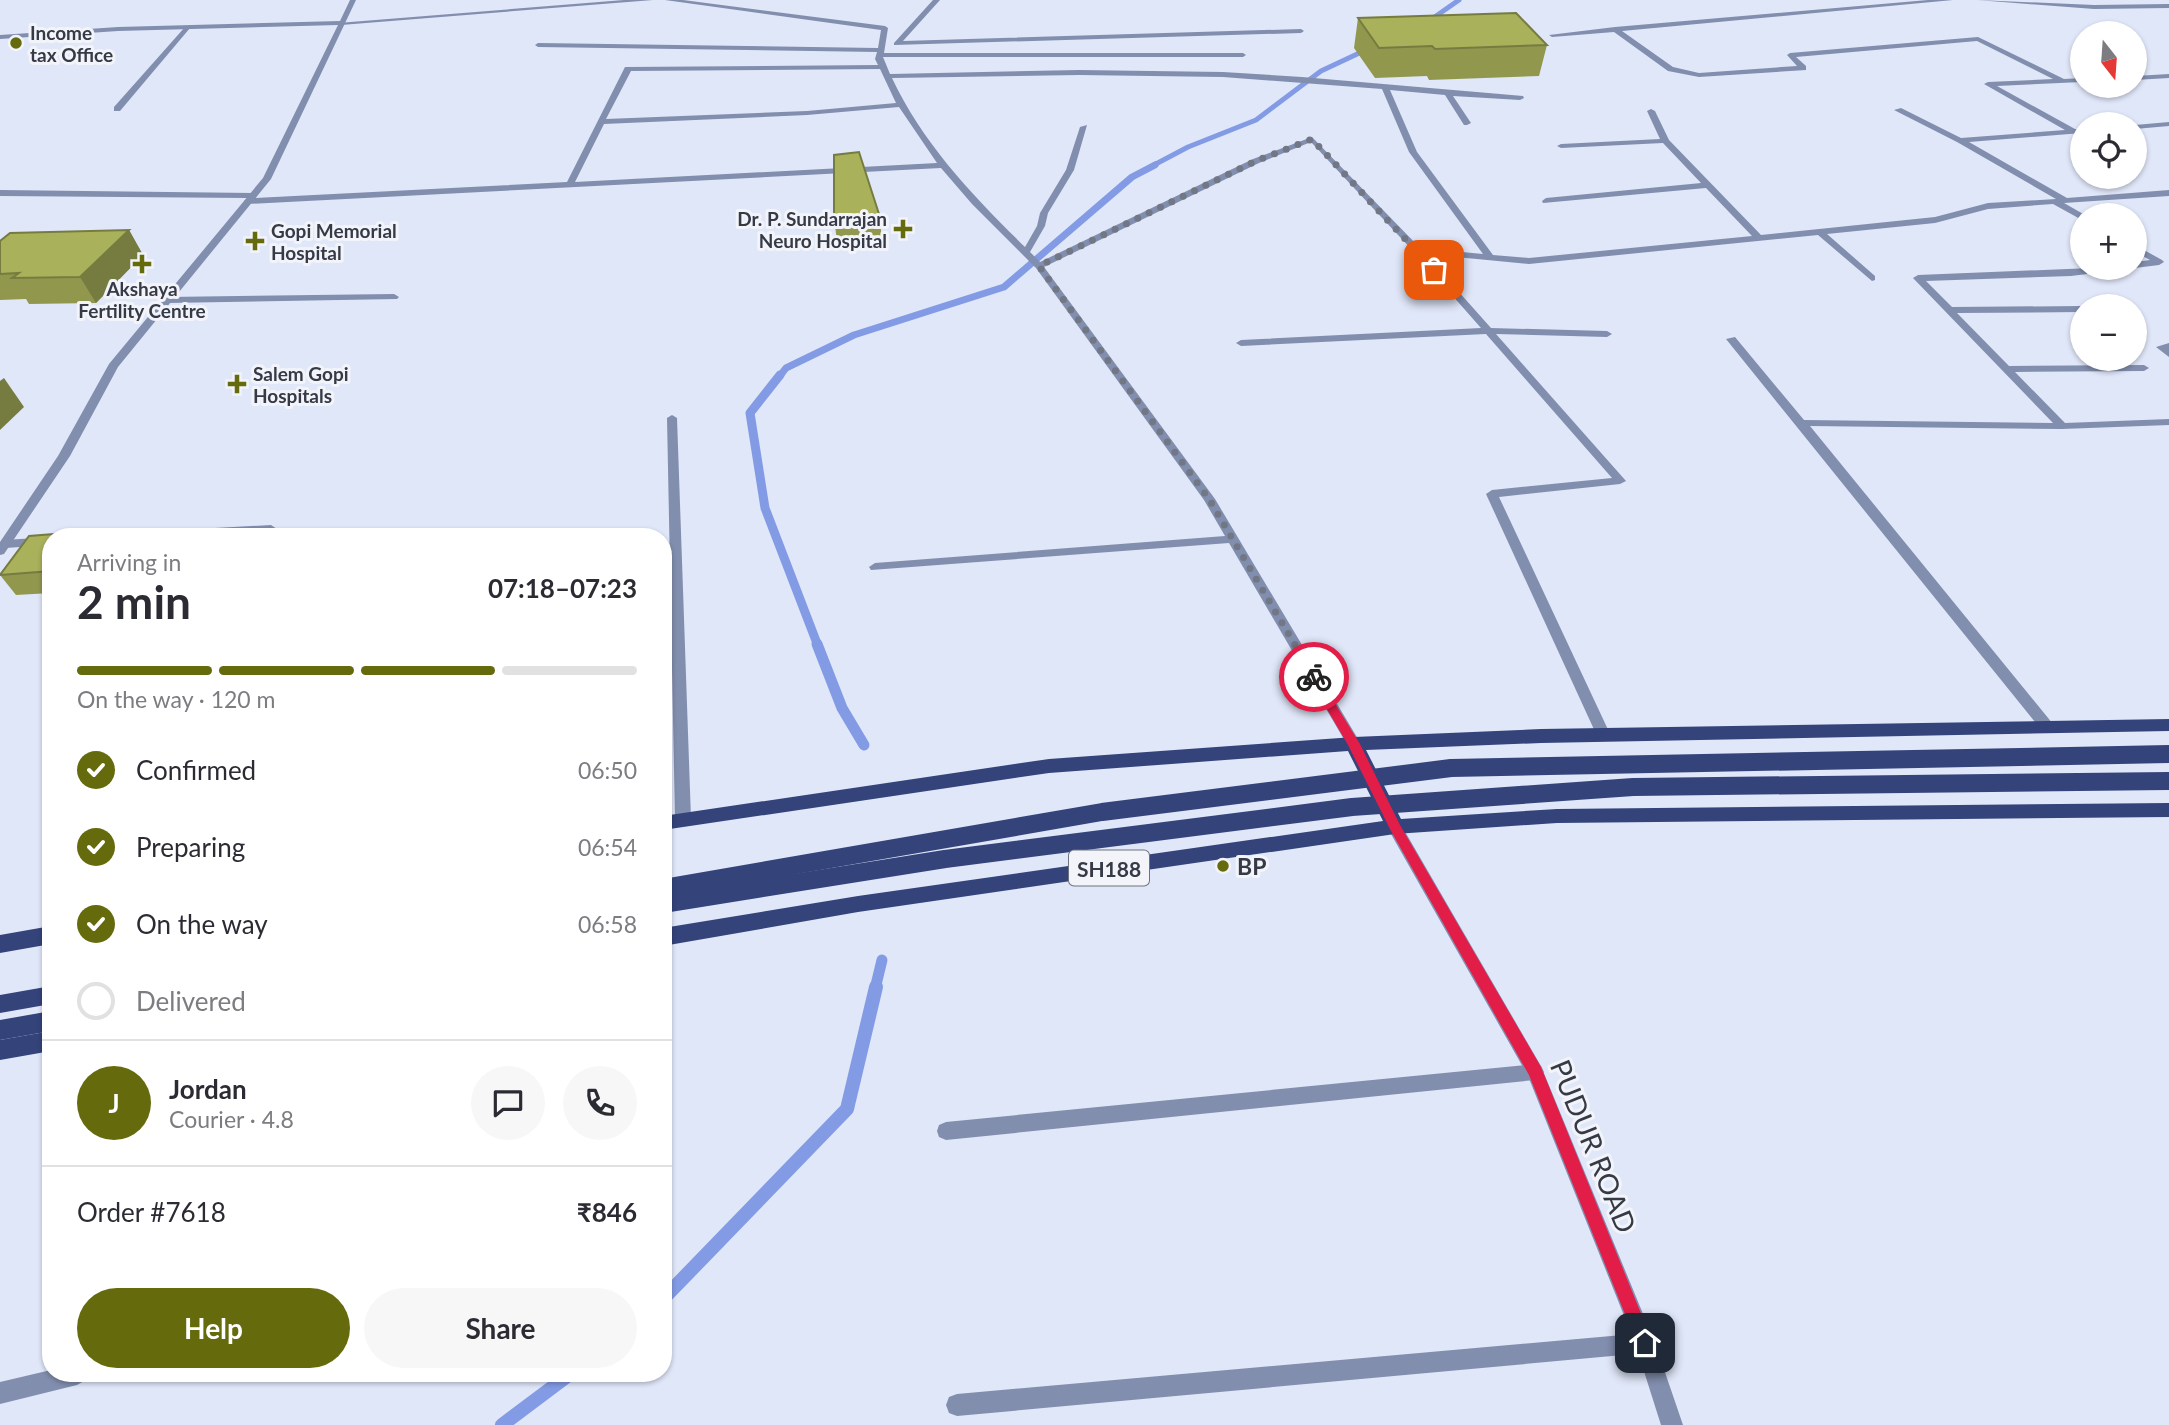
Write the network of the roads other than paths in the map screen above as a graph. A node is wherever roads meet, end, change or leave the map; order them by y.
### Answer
1 (353, 0) edge
2 (650, 0) edge
3 (668, 0) edge
4 (717, 0) edge
5 (937, 0) edge
6 (1950, 0) edge
7 (1980, 0) edge
8 (2126, 0) edge
9 (688, 1) edge
10 (704, 5) junction
11 (2137, 6) junction
12 (2169, 6) edge
13 (341, 23) junction
14 (187, 28) junction
15 (1615, 29) junction
16 (1301, 32) dead end
17 (1552, 35) dead end
18 (0, 37) edge
19 (897, 43) junction
20 (538, 45) dead end
21 (1243, 55) dead end
22 (881, 58) junction
23 (887, 76) junction
24 (2169, 76) edge
25 (2147, 77) edge
26 (2063, 81) junction
27 (2070, 81) edge
28 (1386, 89) junction
29 (1449, 95) junction
30 (1520, 98) dead end
31 (901, 105) junction
32 (117, 109) dead end
33 (1898, 110) dead end
34 (1651, 111) dead end
35 (601, 122) junction
36 (1467, 123) dead end
37 (2169, 124) edge
38 (2147, 126) edge
39 (1084, 127) dead end
40 (2070, 127) edge
41 (2070, 132) edge
42 (1665, 141) junction
43 (1959, 141) junction
44 (1561, 146) dead end
45 (943, 165) junction
46 (570, 184) junction
47 (1709, 186) junction
48 (0, 193) edge
49 (2169, 193) edge
50 (250, 198) junction
51 (2060, 200) junction
52 (1546, 201) dead end
53 (2070, 208) edge
54 (1819, 230) junction
55 (1757, 236) junction
56 (1417, 250) junction
57 (2147, 255) edge
58 (1490, 257) junction
59 (1034, 260) junction
60 (2147, 264) edge
61 (2070, 273) edge
62 (1872, 278) dead end
63 (394, 297) dead end
64 (167, 300) junction
65 (2070, 309) edge
66 (1949, 310) junction
67 (1488, 331) junction
68 (1608, 334) dead end
69 (1731, 339) dead end
70 (1241, 343) dead end
71 (2169, 346) edge
72 (2169, 354) edge
73 (2006, 369) junction
74 (2070, 369) edge
75 (672, 418) dead end
76 (2169, 422) edge
77 (1801, 423) junction
78 (2062, 426) junction
79 (1231, 539) junction
80 (42, 542) edge
81 (3, 547) edge
82 (875, 567) dead end
83 (2169, 725) edge
84 (2048, 728) junction
85 (1604, 737) junction
86 (1354, 744) junction
87 (2169, 754) edge
88 (2169, 781) edge
89 (2169, 810) edge
90 (682, 819) junction
91 (672, 821) edge
92 (1395, 827) junction
93 (672, 886) edge
94 (672, 903) edge
95 (672, 935) edge
96 (42, 936) edge
97 (0, 944) edge
98 (42, 997) edge
99 (0, 1004) edge
100 (42, 1023) edge
101 (0, 1030) edge
102 (42, 1043) edge
103 (0, 1050) edge
104 (1535, 1072) junction
105 (946, 1131) dead end
106 (1645, 1343) junction
107 (43, 1382) edge
108 (0, 1392) edge
109 (957, 1405) dead end
110 (1672, 1425) edge

1 - 13 street
2 - 13 street
3 - 9 street
4 - 10 street
5 - 19 street
6 - 15 street
7 - 11 street
8 - 11 street
9 - 10 street
10 - 22 street
11 - 12 street
13 - 14 street
13 - 50 street
14 - 18 street
14 - 32 street
15 - 17 street
15 - 26 street
16 - 19 street
19 - 22 street
20 - 22 street
21 - 22 street
22 - 23 street
22 - 35 street
23 - 28 street
23 - 31 street
24 - 25 street
26 - 27 street
26 - 40 street
28 - 29 street
28 - 58 street
29 - 30 street
29 - 36 street
31 - 35 street
31 - 45 street
33 - 43 street
34 - 42 street
35 - 46 street
37 - 38 street
39 - 59 street
41 - 43 street
42 - 44 street
42 - 47 street
43 - 51 street
45 - 46 street
45 - 59 street
46 - 50 street
47 - 52 street
47 - 55 street
48 - 50 street
49 - 51 street
50 - 64 street
51 - 53 street
51 - 54 street
54 - 55 street
54 - 62 street
55 - 58 street
56 - 58 street
56 - 59 street
56 - 67 street
57 - 60 street
59 - 79 street
61 - 66 street
63 - 64 street
64 - 81 street
65 - 66 street
66 - 73 street
67 - 68 street
67 - 70 street
67 - 85 street
69 - 77 street
71 - 72 street
73 - 74 street
73 - 78 street
75 - 90 street
76 - 78 street
77 - 78 street
77 - 84 street
79 - 82 street
79 - 86 street
80 - 81 street
83 - 84 main road
84 - 85 main road
85 - 86 main road
86 - 90 main road
86 - 92 main road
87 - 93 main road, bridge
88 - 94 main road, SH188, bridge
89 - 92 main road, SH188
90 - 91 main road
92 - 95 main road, SH188
92 - 104 street, PUDUR ROAD
96 - 97 main road
98 - 99 main road
100 - 101 main road
102 - 103 main road
104 - 105 street
104 - 106 street, PUDUR ROAD
106 - 109 street
106 - 110 street, PUDUR ROAD
107 - 108 street

